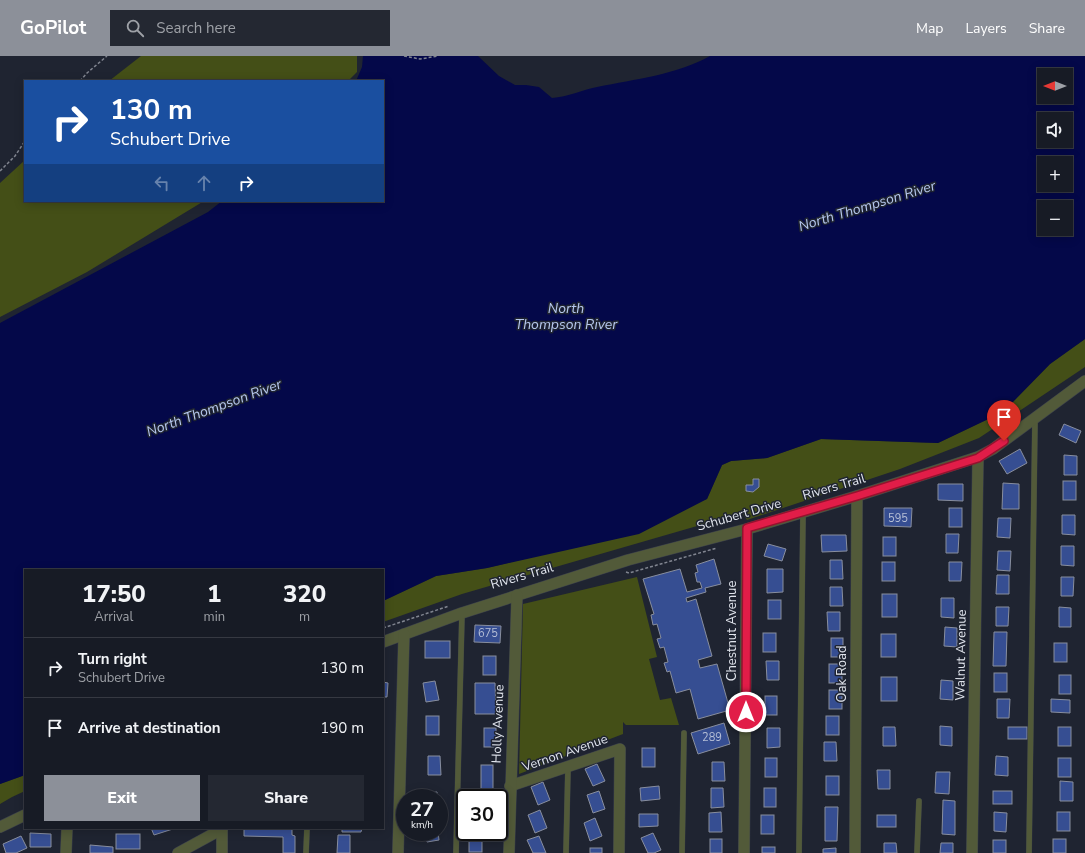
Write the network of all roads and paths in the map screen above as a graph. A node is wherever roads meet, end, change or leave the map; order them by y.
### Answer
1 (107, 56) edge
2 (404, 56) edge
3 (438, 56) edge
4 (81, 80) edge
5 (24, 142) edge
6 (0, 171) edge
7 (1085, 381) edge
8 (1035, 418) junction
9 (978, 458) junction
10 (857, 496) junction
11 (803, 512) junction
12 (747, 528) junction
13 (517, 595) junction
14 (454, 604) dead end
15 (462, 613) junction
16 (384, 628) edge
17 (404, 634) junction
18 (384, 642) edge
19 (684, 733) dead end
20 (568, 767) junction
21 (510, 786) junction
22 (919, 800) dead end
23 (24, 815) edge
24 (0, 827) edge
25 (67, 829) edge
26 (222, 829) edge
27 (307, 829) edge
28 (66, 853) edge
29 (178, 853) edge
30 (222, 853) edge
31 (306, 853) edge
32 (398, 853) edge
33 (456, 853) edge
34 (509, 853) edge
35 (566, 853) edge
36 (619, 853) edge
37 (682, 853) edge
38 (744, 853) edge
39 (799, 853) edge
40 (855, 853) edge
41 (917, 853) edge
42 (972, 853) edge
43 (1029, 853) edge

1 - 4 path
2 - 3 path
5 - 6 path
7 - 8 street, Schubert Drive
8 - 9 street, Schubert Drive
8 - 43 lane
9 - 10 street, Schubert Drive
9 - 42 street, Walnut Avenue
10 - 11 street, Schubert Drive
10 - 40 street, Oak Road
11 - 12 street, Schubert Drive
11 - 39 lane
12 - 13 street, Schubert Drive
12 - 38 street, Chestnut Avenue
13 - 15 street, Schubert Drive
13 - 21 street, Holly Avenue
14 - 16 path
15 - 17 street, Schubert Drive
15 - 33 lane
17 - 18 street, Schubert Drive
17 - 32 street
19 - 37 lane
20 - 21 street, Vernon Avenue
20 - 35 lane
20 - 36 street, Vernon Avenue
21 - 34 street, Holly Avenue
22 - 41 lane
23 - 24 street
25 - 28 street
26 - 29 street
26 - 30 street
27 - 31 lane

